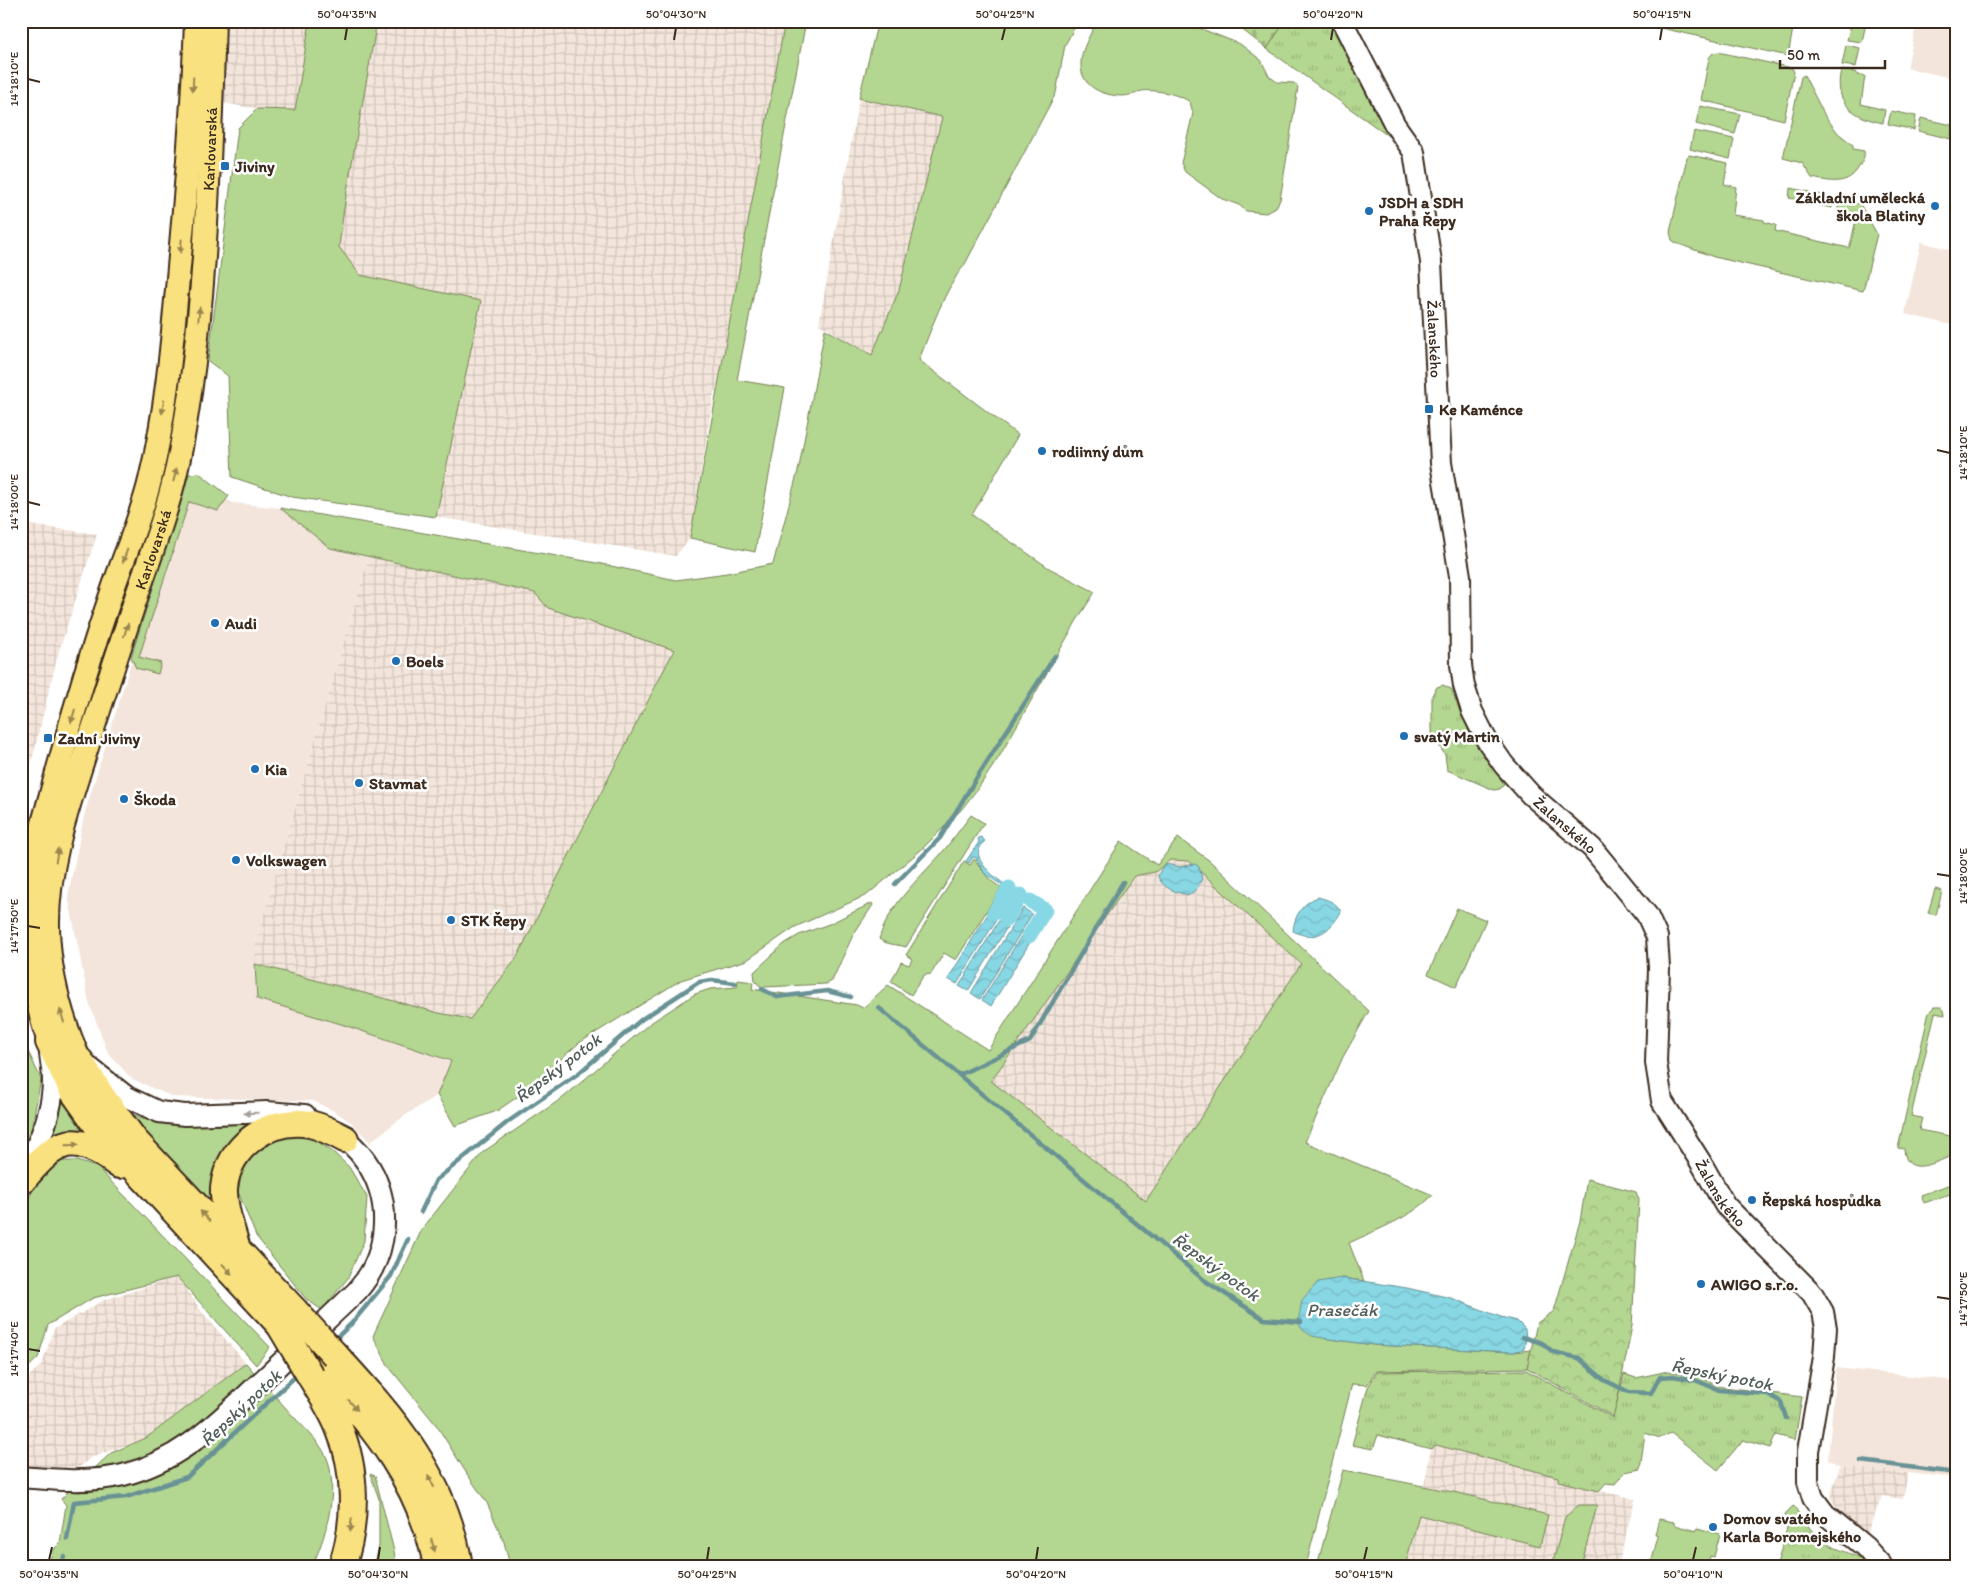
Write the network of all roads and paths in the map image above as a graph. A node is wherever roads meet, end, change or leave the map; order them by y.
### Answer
1 (196, 21) edge
2 (214, 21) edge
3 (1342, 21) edge
4 (49, 1042) junction
5 (80, 1061) junction
6 (345, 1139) junction
7 (21, 1181) edge
8 (158, 1195) junction
9 (238, 1252) junction
10 (288, 1318) junction
11 (322, 1367) junction
12 (21, 1477) edge
13 (459, 1558) edge
14 (342, 1566) edge
15 (438, 1566) edge
16 (1882, 1566) edge

1 -> 4 main road, Karlovarská
5 -> 2 main road, Karlovarská
3 - 16 street, Žalanského
4 - 7 street
4 - 8 highway
6 -> 5 street
9 -> 5 highway
6 - 9 highway
6 - 12 street
7 -> 8 highway
8 -> 10 highway
9 - 10 highway
10 - 11 highway, bridge
13 -> 11 highway
11 -> 14 highway
11 -> 15 highway

